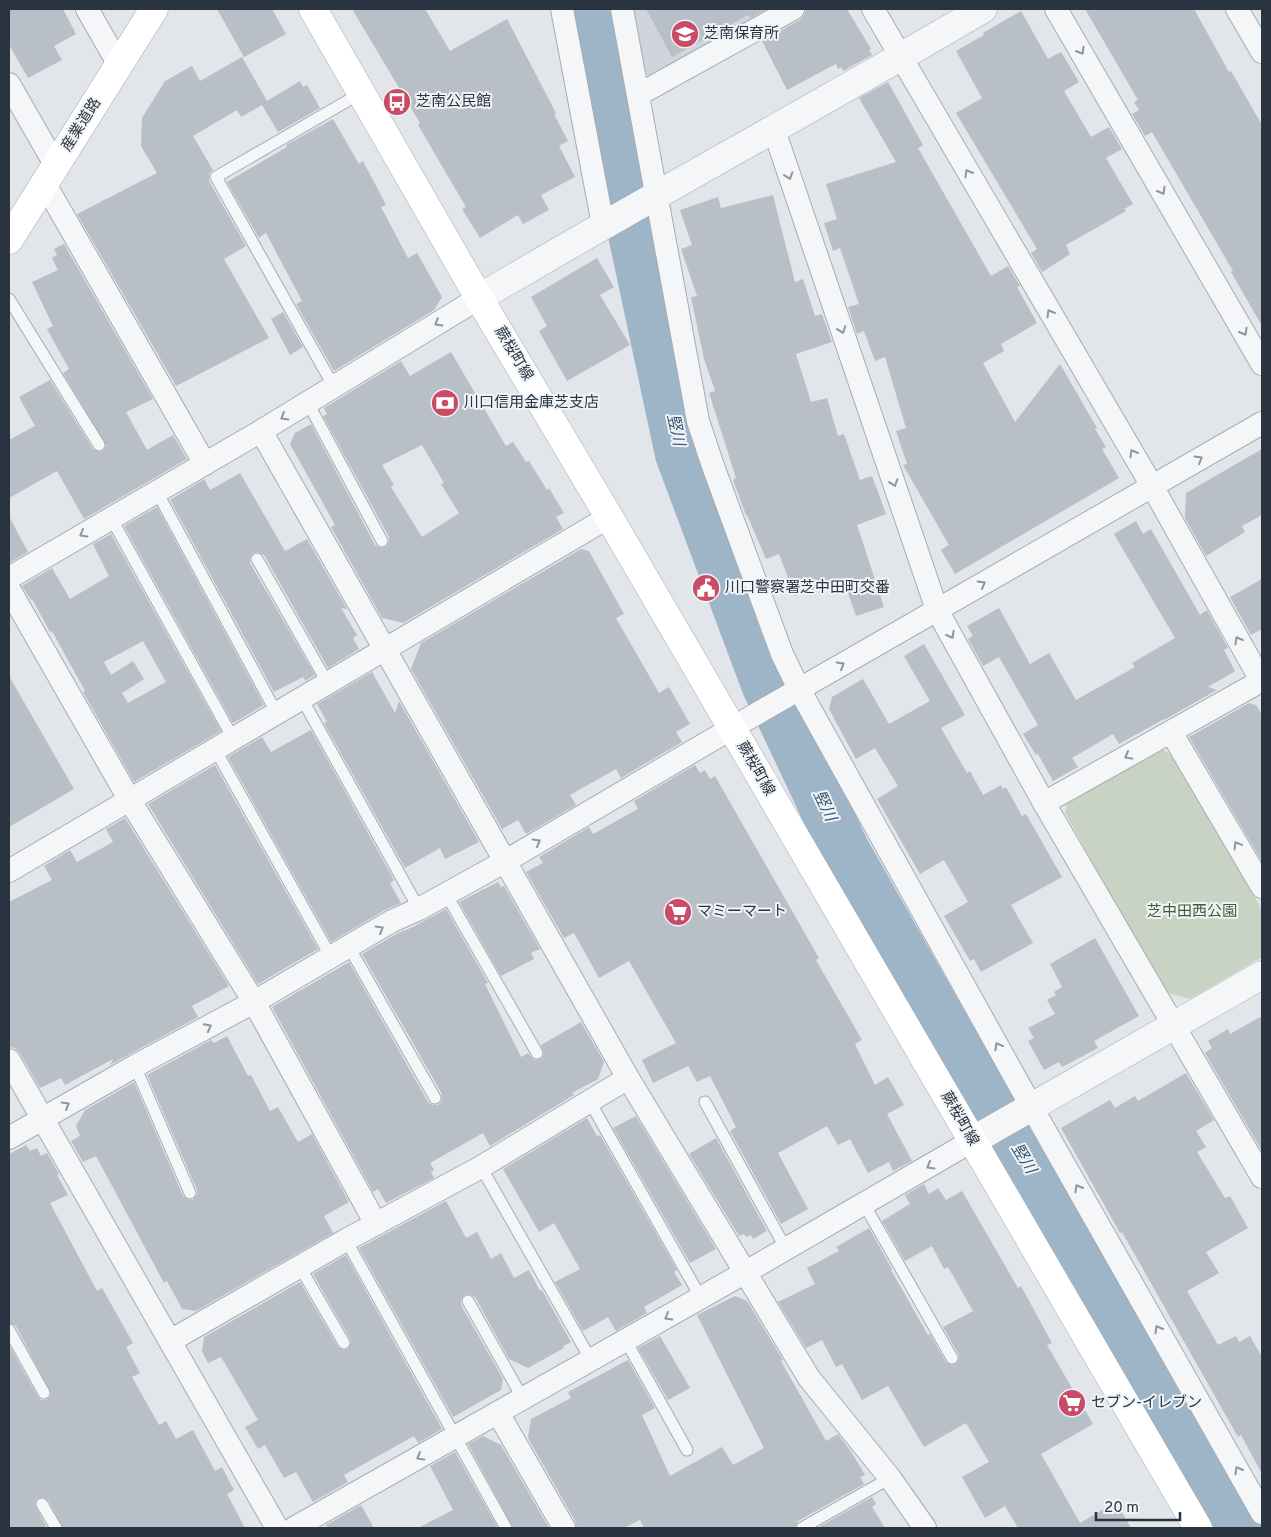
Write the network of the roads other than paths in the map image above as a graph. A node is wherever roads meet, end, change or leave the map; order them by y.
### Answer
1 (87, 9) edge
2 (154, 9) edge
3 (313, 9) edge
4 (562, 9) edge
5 (622, 9) edge
6 (793, 9) edge
7 (873, 9) edge
8 (983, 9) edge
9 (1056, 9) edge
10 (1237, 9) edge
11 (1262, 52) edge
12 (900, 57) junction
13 (119, 65) junction
14 (9, 84) edge
15 (362, 93) junction
16 (638, 95) junction
17 (774, 130) junction
18 (50, 175) junction
19 (651, 198) junction
20 (607, 222) junction
21 (9, 240) edge
22 (479, 298) junction
23 (9, 299) edge
24 (1262, 364) edge
25 (334, 387) junction
26 (308, 402) junction
27 (1262, 423) edge
28 (261, 430) junction
29 (99, 445) dead end
30 (205, 464) junction
31 (1152, 486) junction
32 (157, 492) junction
33 (609, 517) junction
34 (111, 518) junction
35 (382, 541) dead end
36 (257, 559) dead end
37 (9, 578) edge
38 (9, 589) edge
39 (937, 610) junction
40 (384, 648) junction
41 (327, 682) junction
42 (1262, 682) edge
43 (794, 692) junction
44 (301, 698) junction
45 (276, 712) junction
46 (741, 723) junction
47 (1170, 732) junction
48 (224, 743) junction
49 (129, 799) junction
50 (1044, 803) junction
51 (504, 862) junction
52 (9, 871) edge
53 (1262, 887) edge
54 (446, 894) junction
55 (419, 909) junction
56 (340, 952) junction
57 (1262, 975) edge
58 (254, 1002) junction
59 (1173, 1025) junction
60 (537, 1053) dead end
61 (9, 1060) edge
62 (135, 1066) junction
63 (628, 1078) junction
64 (435, 1098) dead end
65 (590, 1102) junction
66 (704, 1102) dead end
67 (1025, 1110) junction
68 (43, 1119) junction
69 (9, 1138) edge
70 (977, 1138) junction
71 (481, 1167) junction
72 (1262, 1177) edge
73 (190, 1193) dead end
74 (864, 1204) junction
75 (376, 1224) junction
76 (346, 1240) junction
77 (786, 1249) junction
78 (300, 1267) junction
79 (746, 1272) junction
80 (701, 1298) junction
81 (468, 1301) dead end
82 (9, 1330) edge
83 (170, 1341) junction
84 (626, 1341) junction
85 (344, 1343) dead end
86 (952, 1358) dead end
87 (591, 1360) junction
88 (44, 1393) dead end
89 (523, 1399) junction
90 (498, 1413) junction
91 (455, 1438) junction
92 (687, 1450) dead end
93 (890, 1478) junction
94 (42, 1504) dead end
95 (1262, 1513) edge
96 (56, 1528) edge
97 (277, 1528) edge
98 (294, 1528) edge
99 (506, 1528) edge
100 (564, 1528) edge
101 (802, 1528) edge
102 (925, 1528) edge
103 (1198, 1528) edge

1 - 13 street
2 - 13 main road, 産業道路
3 - 15 main road, 蕨桜町線
4 - 20 street
5 - 16 street
6 - 16 street
7 - 12 street
8 - 12 street
9 -> 24 street
10 - 11 street
12 - 17 street
31 -> 12 street
13 - 18 main road, 産業道路
14 - 18 street
15 - 22 main road, 蕨桜町線
15 - 25 lane
16 - 19 street
17 - 19 street
17 -> 39 street
18 - 21 main road, 産業道路
18 - 30 street
19 - 20 street
19 - 43 street
20 - 22 street
22 -> 25 street
22 - 33 main road, 蕨桜町線
23 - 29 lane
25 - 26 street
26 -> 28 street
26 - 35 lane
31 -> 27 street
28 - 30 street
28 - 40 street
30 - 32 street
39 -> 31 street
42 -> 31 street
32 - 34 street
32 - 45 lane
33 - 40 street
33 - 46 main road, 蕨桜町線
34 -> 37 street
34 - 48 lane
36 - 41 lane
38 - 49 street
43 -> 39 street
39 -> 50 street
40 - 41 street
40 - 51 street
41 - 44 street
42 - 47 street
43 - 46 street
67 -> 43 street
44 - 45 street
44 - 55 lane
45 - 48 street
51 -> 46 street
46 - 70 main road, 蕨桜町線
47 -> 50 street
53 -> 47 street
48 - 49 street
48 - 56 lane
49 - 52 street
49 - 58 street
50 - 59 street
51 - 54 street
51 - 63 street
54 - 55 street
54 - 60 lane
56 -> 55 street
56 - 58 street
56 - 64 lane
57 - 59 street
62 -> 58 street
58 - 75 street
59 - 67 street
59 - 72 street
61 - 68 street
68 -> 62 street
62 - 73 lane
63 - 65 street
63 - 79 street
65 - 71 street
65 - 80 lane
66 - 77 lane
67 - 70 street
95 -> 67 street
68 - 69 street
68 - 83 street
70 -> 74 street
70 - 103 main road, 蕨桜町線
71 - 75 street
71 - 87 lane
74 - 77 street
74 - 86 lane
75 - 76 street
76 - 78 street
76 - 91 lane
77 - 79 street
78 - 83 street
78 - 85 lane
79 - 80 street
79 - 93 street
80 -> 84 street
81 - 89 lane
82 - 88 lane
83 - 97 street
84 - 87 street
84 - 92 lane
87 - 89 street
89 - 90 street
90 - 91 street
90 - 100 street
91 -> 98 street
91 - 99 lane
93 - 101 lane
93 - 102 street
94 - 96 lane

